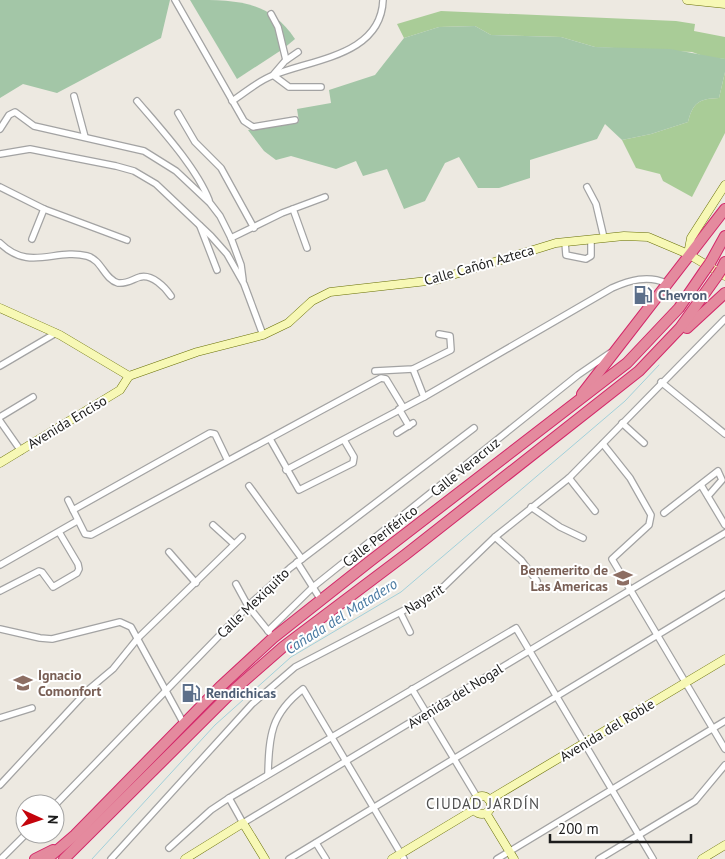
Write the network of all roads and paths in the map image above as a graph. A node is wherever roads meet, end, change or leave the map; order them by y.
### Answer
1 (175, 0) edge
2 (382, 0) edge
3 (688, 0) edge
4 (725, 4) edge
5 (271, 14) dead end
6 (298, 52) dead end
7 (286, 60) junction
8 (274, 75) junction
9 (321, 87) dead end
10 (74, 96) dead end
11 (137, 101) dead end
12 (232, 101) junction
13 (178, 113) dead end
14 (295, 120) dead end
15 (0, 129) edge
16 (85, 137) junction
17 (0, 154) edge
18 (725, 184) edge
19 (0, 187) edge
20 (587, 187) dead end
21 (325, 197) dead end
22 (210, 203) junction
23 (44, 209) junction
24 (293, 209) junction
25 (725, 209) edge
26 (200, 226) junction
27 (254, 228) junction
28 (725, 236) edge
29 (32, 238) dead end
30 (231, 238) junction
31 (604, 238) junction
32 (127, 240) dead end
33 (591, 240) junction
34 (565, 242) junction
35 (0, 243) edge
36 (307, 248) dead end
37 (688, 254) junction
38 (217, 270) dead end
39 (722, 271) edge
40 (666, 283) junction
41 (244, 284) junction
42 (725, 293) edge
43 (171, 296) dead end
44 (0, 308) edge
45 (725, 319) edge
46 (56, 333) junction
47 (439, 334) dead end
48 (263, 335) junction
49 (665, 346) junction
50 (620, 347) junction
51 (1, 364) edge
52 (413, 369) junction
53 (375, 371) dead end
54 (129, 376) junction
55 (661, 382) junction
56 (424, 396) junction
57 (33, 397) dead end
58 (401, 408) junction
59 (567, 411) junction
60 (0, 417) edge
61 (0, 421) edge
62 (622, 423) junction
63 (474, 428) dead end
64 (397, 433) dead end
65 (725, 434) edge
66 (270, 439) junction
67 (344, 440) junction
68 (644, 443) dead end
69 (603, 444) junction
70 (21, 451) junction
71 (227, 460) junction
72 (0, 463) edge
73 (286, 470) junction
74 (569, 478) junction
75 (701, 485) junction
76 (249, 486) dead end
77 (708, 496) junction
78 (68, 500) dead end
79 (531, 507) junction
80 (74, 510) junction
81 (595, 511) dead end
82 (664, 513) dead end
83 (77, 521) junction
84 (213, 525) dead end
85 (725, 525) edge
86 (59, 532) junction
87 (725, 533) edge
88 (242, 537) dead end
89 (495, 537) junction
90 (583, 538) dead end
91 (234, 544) junction
92 (169, 552) dead end
93 (299, 561) junction
94 (0, 565) edge
95 (538, 581) dead end
96 (196, 583) junction
97 (236, 584) dead end
98 (313, 587) junction
99 (630, 590) junction
100 (0, 591) edge
101 (725, 594) edge
102 (321, 600) junction
103 (248, 606) junction
104 (401, 614) junction
105 (0, 629) edge
106 (410, 632) dead end
107 (271, 635) junction
108 (657, 635) junction
109 (138, 638) junction
110 (528, 650) junction
111 (725, 659) edge
112 (686, 683) junction
113 (412, 689) junction
114 (165, 692) junction
115 (556, 696) junction
116 (32, 708) dead end
117 (427, 713) junction
118 (0, 718) edge
119 (725, 721) edge
120 (184, 724) junction
121 (713, 729) junction
122 (331, 736) junction
123 (584, 743) junction
124 (725, 748) edge
125 (454, 758) junction
126 (346, 762) junction
127 (725, 765) edge
128 (268, 774) junction
129 (0, 785) edge
130 (612, 790) junction
131 (65, 795) edge
132 (477, 797) junction
133 (229, 798) junction
134 (489, 800) junction
135 (373, 807) junction
136 (475, 809) junction
137 (486, 813) junction
138 (86, 823) junction
139 (244, 823) junction
140 (639, 835) junction
141 (316, 842) junction
142 (16, 844) edge
143 (725, 845) edge
144 (169, 848) dead end
145 (512, 855) edge
146 (402, 856) edge
147 (68, 857) edge
148 (1, 859) edge
149 (35, 859) edge
150 (48, 859) edge
151 (111, 859) edge
152 (185, 859) edge
153 (266, 859) edge
154 (289, 859) edge
155 (326, 859) edge
156 (392, 859) edge
157 (497, 859) edge
158 (599, 859) edge
159 (654, 859) edge
160 (702, 859) edge

1 - 12 street
2 - 8 street
3 - 4 main road
5 - 7 street
6 - 7 street
7 - 8 street
8 - 9 street
8 - 12 street
10 - 16 street
11 - 22 street
12 - 14 street
13 - 27 street
15 - 16 street
16 - 22 street
17 - 26 street
18 - 37 main road
19 - 23 street
20 - 31 street
21 - 24 street
22 - 30 street
23 - 29 street
23 - 32 street
24 - 27 street
24 - 36 street
25 - 37 highway
26 - 38 street
26 - 41 street
27 - 30 street
28 - 59 highway, Calle Periférico
30 - 41 street
31 - 33 main road, Calle Cañón Azteca
31 - 37 main road, Calle Cañón Azteca
33 - 34 main road, Calle Cañón Azteca
33 - 34 street
34 - 48 main road, Calle Cañón Azteca
35 - 43 street
37 - 39 main road
37 - 40 highway
39 - 49 highway
40 - 50 highway
40 - 56 street
41 - 48 street
42 - 49 highway
44 - 46 main road
45 - 55 street, Nayarit
46 - 51 street
46 - 54 main road
47 - 52 street
48 - 54 main road, Calle Cañón Azteca
49 - 147 highway
50 - 59 highway
50 - 98 street, Calle Veracruz
52 - 53 street
52 - 56 street
54 - 70 main road, Avenida Enciso
55 - 62 street, Nayarit
55 - 65 street
56 - 58 street
57 - 60 street
58 - 64 street
58 - 66 street
58 - 67 street
59 - 102 highway, Calle Periférico
61 - 70 street
62 - 68 street
62 - 69 street, Nayarit
63 - 93 street, Calle Mexiquito
66 - 71 street
66 - 73 street
67 - 73 street
67 - 73 street
69 - 74 street, Nayarit
69 - 99 street
70 - 72 main road, Avenida Enciso
71 - 80 street
71 - 83 street
74 - 79 street, Nayarit
74 - 81 street
75 - 77 street
75 - 77 street
75 - 82 street
76 - 93 street
77 - 85 street
78 - 80 street
79 - 89 street, Nayarit
79 - 90 street
80 - 83 street
83 - 86 street
84 - 91 street
86 - 94 street
86 - 100 street
87 - 99 street, Avenida del Nogal
88 - 91 street
89 - 95 street
89 - 104 street, Nayarit
91 - 96 street
92 - 96 street
93 - 98 street
93 - 103 street, Calle Mexiquito
96 - 109 street
97 - 103 street
98 - 102 street
98 - 107 street, Calle Veracruz
99 - 108 street
99 - 110 street, Avenida del Nogal
101 - 108 street
102 - 107 highway, Calle Periférico
103 - 107 street
103 - 114 street, Calle Mexiquito
104 - 106 street
104 - 151 street, Nayarit
105 - 109 street
107 - 120 highway, Calle Periférico
108 - 112 street
108 - 115 street
109 - 114 street
109 - 129 street
110 - 113 street
110 - 115 street
110 - 117 street, Avenida del Nogal
111 - 112 main road, Avenida del Roble
112 - 121 street
112 - 123 main road, Avenida del Roble
113 - 117 street
113 - 122 street
114 - 120 street
114 - 131 street, Calle Mexiquito
115 - 123 street
115 - 125 street
116 - 118 street
117 - 125 street
117 - 126 street, Avenida del Nogal
119 - 121 street
120 - 138 highway, Calle Periférico
121 - 124 street
121 - 130 street
122 - 126 street
122 - 128 street
122 - 128 street
123 - 130 street
123 - 134 main road, Avenida del Roble
125 - 132 street
125 - 135 street
126 - 135 street
126 - 139 street, Avenida del Nogal
127 - 140 street
128 - 133 street
130 - 140 street
130 - 145 street
132 - 134 main road
132 - 136 main road
133 - 139 street
133 - 144 street
134 - 137 main road
135 - 141 street
135 - 146 street
136 - 137 main road
136 - 146 main road
137 - 145 main road
138 - 149 highway
138 - 150 highway, Calle Periférico
139 - 152 main road, Avenida del Nogal
139 - 153 main road
140 - 158 street
140 - 159 street
141 - 154 street
141 - 155 street
142 - 148 street
143 - 160 main road
145 - 157 street
146 - 156 main road

